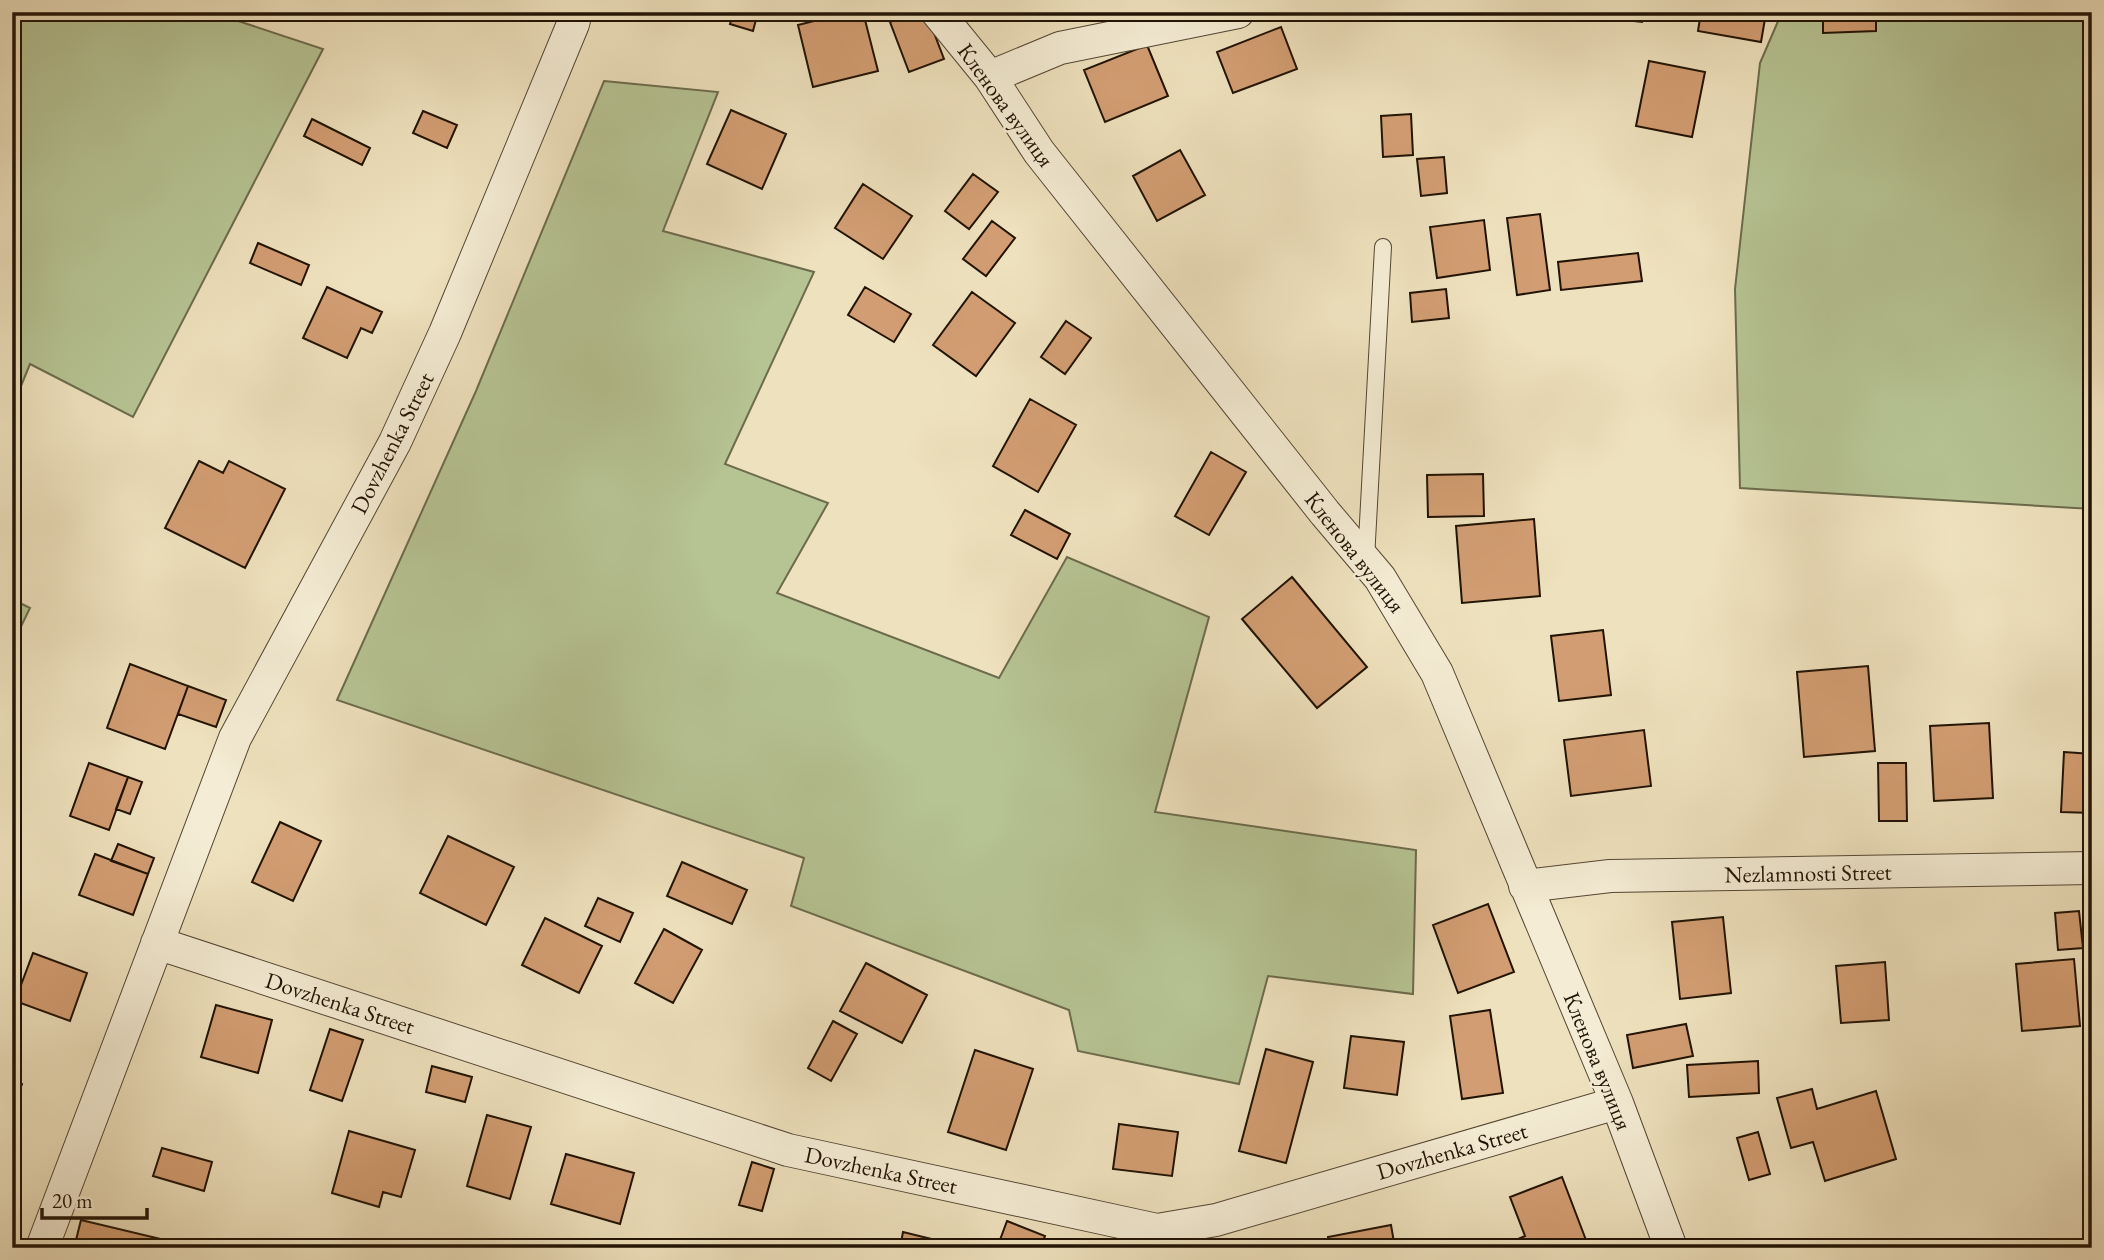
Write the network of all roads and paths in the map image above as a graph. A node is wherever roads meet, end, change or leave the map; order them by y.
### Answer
1 (576, 12) edge
2 (937, 12) edge
3 (1238, 12) edge
4 (989, 77) junction
5 (1383, 247) dead end
6 (1366, 561) junction
7 (2092, 868) edge
8 (1525, 886) junction
9 (157, 943) junction
10 (1617, 1103) junction
11 (42, 1248) edge
12 (1671, 1248) edge

1 - 9 street, Dovzhenka Street
2 - 4 street, Кленова вулиця
3 - 4 street
4 - 6 street, Кленова вулиця
5 - 6 lane
6 - 8 street, Кленова вулиця
7 - 8 street, Nezlamnosti Street
8 - 10 street, Кленова вулиця
9 - 10 street, Dovzhenka Street
9 - 11 street, Dovzhenka Street
10 - 12 street, Кленова вулиця

